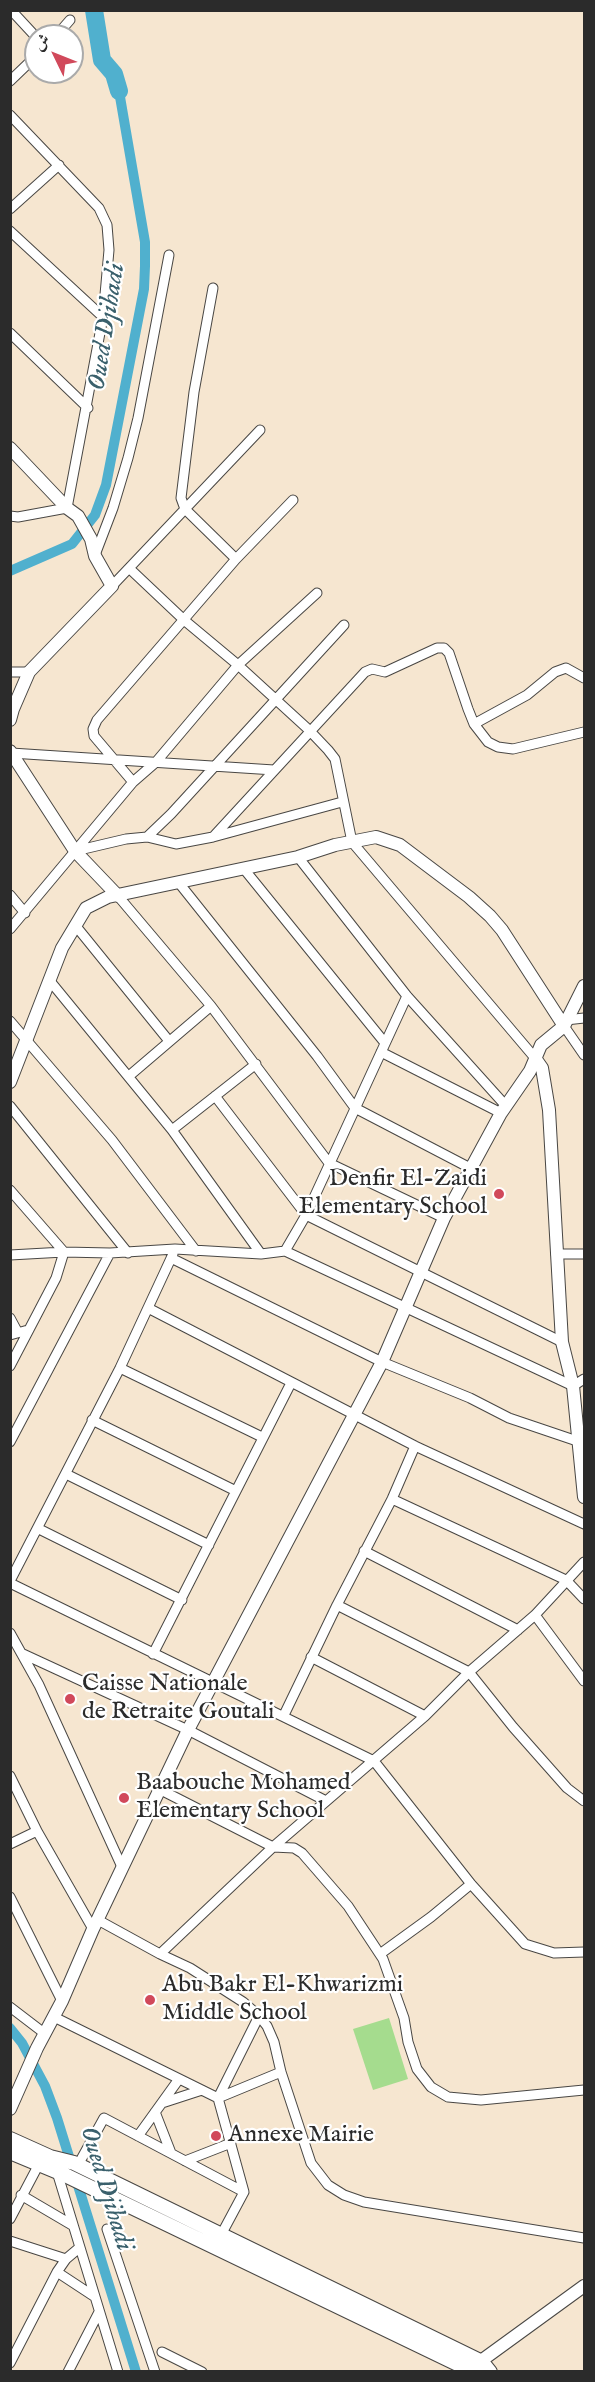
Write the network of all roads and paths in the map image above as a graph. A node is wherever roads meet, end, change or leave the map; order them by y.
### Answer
1 (11, 10) edge
2 (70, 21) dead end
3 (24, 24) edge
4 (67, 24) edge
5 (24, 68) edge
6 (10, 81) edge
7 (10, 115) edge
8 (58, 165) junction
9 (10, 209) edge
10 (10, 231) edge
11 (168, 255) dead end
12 (213, 288) dead end
13 (103, 317) junction
14 (10, 333) edge
15 (88, 408) junction
16 (260, 430) dead end
17 (10, 448) edge
18 (293, 500) dead end
19 (68, 508) junction
20 (185, 509) junction
21 (14, 517) edge
22 (10, 525) edge
23 (95, 556) junction
24 (236, 559) junction
25 (130, 569) junction
26 (112, 586) junction
27 (317, 593) dead end
28 (184, 620) junction
29 (344, 625) dead end
30 (238, 665) junction
31 (10, 672) edge
32 (30, 672) junction
33 (585, 678) edge
34 (275, 700) junction
35 (10, 720) edge
36 (474, 724) junction
37 (309, 730) junction
38 (585, 732) edge
39 (11, 752) edge
40 (112, 758) junction
41 (156, 762) junction
42 (216, 766) junction
43 (274, 770) junction
44 (133, 782) junction
45 (342, 802) junction
46 (147, 837) junction
47 (213, 837) junction
48 (352, 842) junction
49 (75, 850) junction
50 (297, 857) junction
51 (244, 869) junction
52 (179, 883) junction
53 (10, 895) edge
54 (117, 896) junction
55 (25, 913) junction
56 (75, 925) junction
57 (10, 929) edge
58 (50, 981) junction
59 (585, 986) edge
60 (407, 996) junction
61 (211, 1006) junction
62 (585, 1018) edge
63 (10, 1020) edge
64 (565, 1023) junction
65 (27, 1041) junction
66 (169, 1041) junction
67 (383, 1048) junction
68 (585, 1055) edge
69 (536, 1058) junction
70 (256, 1064) junction
71 (129, 1076) junction
72 (10, 1082) edge
73 (215, 1096) junction
74 (10, 1106) edge
75 (355, 1108) junction
76 (504, 1109) junction
77 (172, 1130) junction
78 (329, 1163) junction
79 (472, 1169) junction
80 (10, 1190) edge
81 (306, 1215) junction
82 (444, 1218) junction
83 (196, 1251) junction
84 (285, 1251) junction
85 (64, 1252) junction
86 (110, 1253) junction
87 (128, 1253) junction
88 (173, 1253) junction
89 (261, 1254) junction
90 (556, 1254) junction
91 (585, 1254) edge
92 (10, 1255) edge
93 (422, 1273) junction
94 (148, 1308) junction
95 (407, 1308) junction
96 (10, 1318) edge
97 (28, 1330) junction
98 (14, 1333) edge
99 (562, 1342) junction
100 (382, 1362) junction
101 (10, 1366) edge
102 (120, 1368) junction
103 (579, 1382) edge
104 (291, 1383) junction
105 (356, 1415) junction
106 (92, 1420) junction
107 (262, 1437) junction
108 (10, 1442) edge
109 (580, 1442) junction
110 (416, 1446) junction
111 (582, 1462) edge
112 (66, 1474) junction
113 (236, 1491) junction
114 (585, 1497) edge
115 (392, 1499) junction
116 (585, 1524) edge
117 (39, 1529) junction
118 (209, 1545) junction
119 (364, 1551) junction
120 (585, 1562) edge
121 (566, 1580) junction
122 (10, 1582) edge
123 (585, 1599) edge
124 (182, 1600) junction
125 (337, 1605) junction
126 (535, 1615) junction
127 (518, 1630) junction
128 (10, 1633) edge
129 (21, 1653) junction
130 (153, 1654) junction
131 (311, 1657) junction
132 (469, 1672) junction
133 (585, 1681) edge
134 (213, 1682) junction
135 (284, 1715) junction
136 (425, 1716) junction
137 (188, 1730) junction
138 (374, 1761) junction
139 (10, 1776) edge
140 (159, 1789) junction
141 (326, 1801) junction
142 (585, 1801) edge
143 (37, 1831) junction
144 (10, 1844) edge
145 (273, 1847) junction
146 (122, 1868) junction
147 (471, 1884) junction
148 (10, 1897) edge
149 (95, 1925) junction
150 (585, 1952) edge
151 (160, 1954) junction
152 (380, 1954) junction
153 (62, 2001) junction
154 (10, 2007) edge
155 (54, 2016) junction
156 (259, 2016) junction
157 (44, 2032) junction
158 (281, 2072) junction
159 (179, 2079) junction
160 (202, 2090) junction
161 (585, 2090) edge
162 (218, 2098) junction
163 (162, 2103) junction
164 (11, 2106) edge
165 (155, 2112) junction
166 (138, 2136) junction
167 (10, 2139) edge
168 (231, 2143) junction
169 (10, 2152) edge
170 (171, 2153) junction
171 (45, 2161) junction
172 (185, 2161) junction
173 (76, 2164) junction
174 (60, 2173) junction
175 (244, 2192) junction
176 (21, 2195) junction
177 (10, 2219) edge
178 (72, 2225) junction
179 (106, 2229) dead end
180 (221, 2235) junction
181 (585, 2238) edge
182 (10, 2241) edge
183 (79, 2248) junction
184 (66, 2259) junction
185 (57, 2272) junction
186 (585, 2286) edge
187 (95, 2296) junction
188 (99, 2312) junction
189 (162, 2352) dead end
190 (10, 2363) edge
191 (477, 2369) edge
192 (68, 2372) edge
193 (118, 2372) edge
194 (155, 2372) edge
195 (202, 2372) edge

1 - 3 street
2 - 4 street
5 - 6 street
7 - 8 street
8 - 9 street
8 - 13 street
10 - 13 street
11 - 23 street
12 - 20 street
13 - 15 street
14 - 15 street
15 - 19 street
16 - 20 street
17 - 19 street
18 - 24 street
19 - 21 street
19 - 23 street
20 - 24 street
20 - 25 street
21 - 22 street
23 - 26 street
24 - 28 street
25 - 26 street
25 - 28 street
26 - 32 street
27 - 30 street
28 - 30 street
28 - 40 street
29 - 34 street
30 - 34 street
30 - 41 street
31 - 32 street
32 - 35 street
33 - 36 street
34 - 37 street
34 - 42 street
36 - 37 street
36 - 38 street
37 - 43 street
37 - 45 street
39 - 40 street
39 - 49 street
40 - 41 street
40 - 44 street
41 - 42 street
41 - 44 street
42 - 43 street
42 - 46 street
43 - 47 street
44 - 49 street
45 - 47 street
45 - 48 street
46 - 47 street
46 - 49 street
48 - 50 street
48 - 64 street
48 - 69 street
49 - 54 street
49 - 55 street
50 - 51 street
50 - 60 street
51 - 52 street
51 - 67 street
52 - 54 street
52 - 75 street
53 - 55 street
54 - 56 street
54 - 61 street
55 - 57 street
56 - 58 street
56 - 66 street
58 - 65 street
58 - 71 street
59 - 64 street
60 - 67 street
60 - 76 street
61 - 66 street
61 - 70 street
62 - 64 street
63 - 65 street
64 - 68 street
64 - 69 street
65 - 72 street
65 - 83 street
66 - 71 street
67 - 75 street
67 - 76 street
69 - 76 street
69 - 90 street
70 - 73 street
70 - 78 street
71 - 77 street
73 - 77 street
73 - 81 street
74 - 87 street
75 - 78 street
75 - 79 street
76 - 79 street
77 - 89 street
78 - 81 street
78 - 82 street
79 - 82 street
80 - 85 street
81 - 84 street
81 - 93 street
82 - 93 street
83 - 88 street
83 - 89 street
84 - 89 street
84 - 95 street
85 - 86 street
85 - 92 street
85 - 97 street
86 - 87 street
86 - 108 street
87 - 88 street
88 - 94 street
88 - 100 street
90 - 91 street
90 - 99 street
93 - 95 street
93 - 99 street
94 - 102 street
94 - 104 street
95 - 100 street
95 - 103 street
96 - 98 street
97 - 98 street
97 - 101 street
99 - 103 street
100 - 105 street
100 - 109 street
102 - 106 street
102 - 107 street
103 - 109 street
104 - 105 street
104 - 107 street
105 - 110 street
105 - 134 street
106 - 112 street
106 - 113 street
107 - 113 street
109 - 111 street
110 - 115 street
110 - 116 street
111 - 114 street
112 - 117 street
112 - 118 street
113 - 118 street
115 - 119 street
115 - 121 street
117 - 122 street
117 - 124 street
118 - 124 street
119 - 125 street
119 - 127 street
120 - 121 street
121 - 123 street
121 - 126 street
122 - 130 street
124 - 130 street
125 - 131 street
125 - 132 street
126 - 127 street
126 - 133 street
127 - 132 street
128 - 129 street
129 - 137 street
129 - 146 street
130 - 134 street
131 - 135 street
131 - 136 street
132 - 136 street
132 - 142 street
134 - 135 street
134 - 137 street
135 - 138 street
136 - 138 street
137 - 140 street
137 - 141 street
138 - 141 street
138 - 147 street
139 - 143 street
140 - 145 street
140 - 146 street
141 - 145 street
143 - 144 street
143 - 149 street
145 - 151 street
145 - 152 street
146 - 149 street
147 - 150 street
147 - 152 street
148 - 153 street
149 - 151 street
149 - 153 street
151 - 156 street
152 - 161 street
153 - 155 street
154 - 157 street
155 - 157 street
155 - 159 street
156 - 158 street
156 - 162 street
157 - 164 street
158 - 162 street
158 - 181 street
159 - 160 street
159 - 163 street
160 - 162 street
160 - 163 street
162 - 168 street
163 - 165 street
165 - 166 street
165 - 170 street
166 - 170 street
166 - 173 street
167 - 171 main road
168 - 172 street
168 - 175 street
169 - 171 main road
170 - 172 street
171 - 173 main road
171 - 174 main road
171 - 176 street
172 - 175 street
173 - 180 main road
174 - 178 street
174 - 191 main road
175 - 180 street
176 - 177 street
176 - 178 street
178 - 183 street
179 - 194 street
180 - 191 main road
182 - 184 street
183 - 184 street
183 - 187 street
184 - 185 street
185 - 187 street
185 - 190 street
186 - 191 street
187 - 188 street
188 - 192 street
188 - 193 street
189 - 195 street

